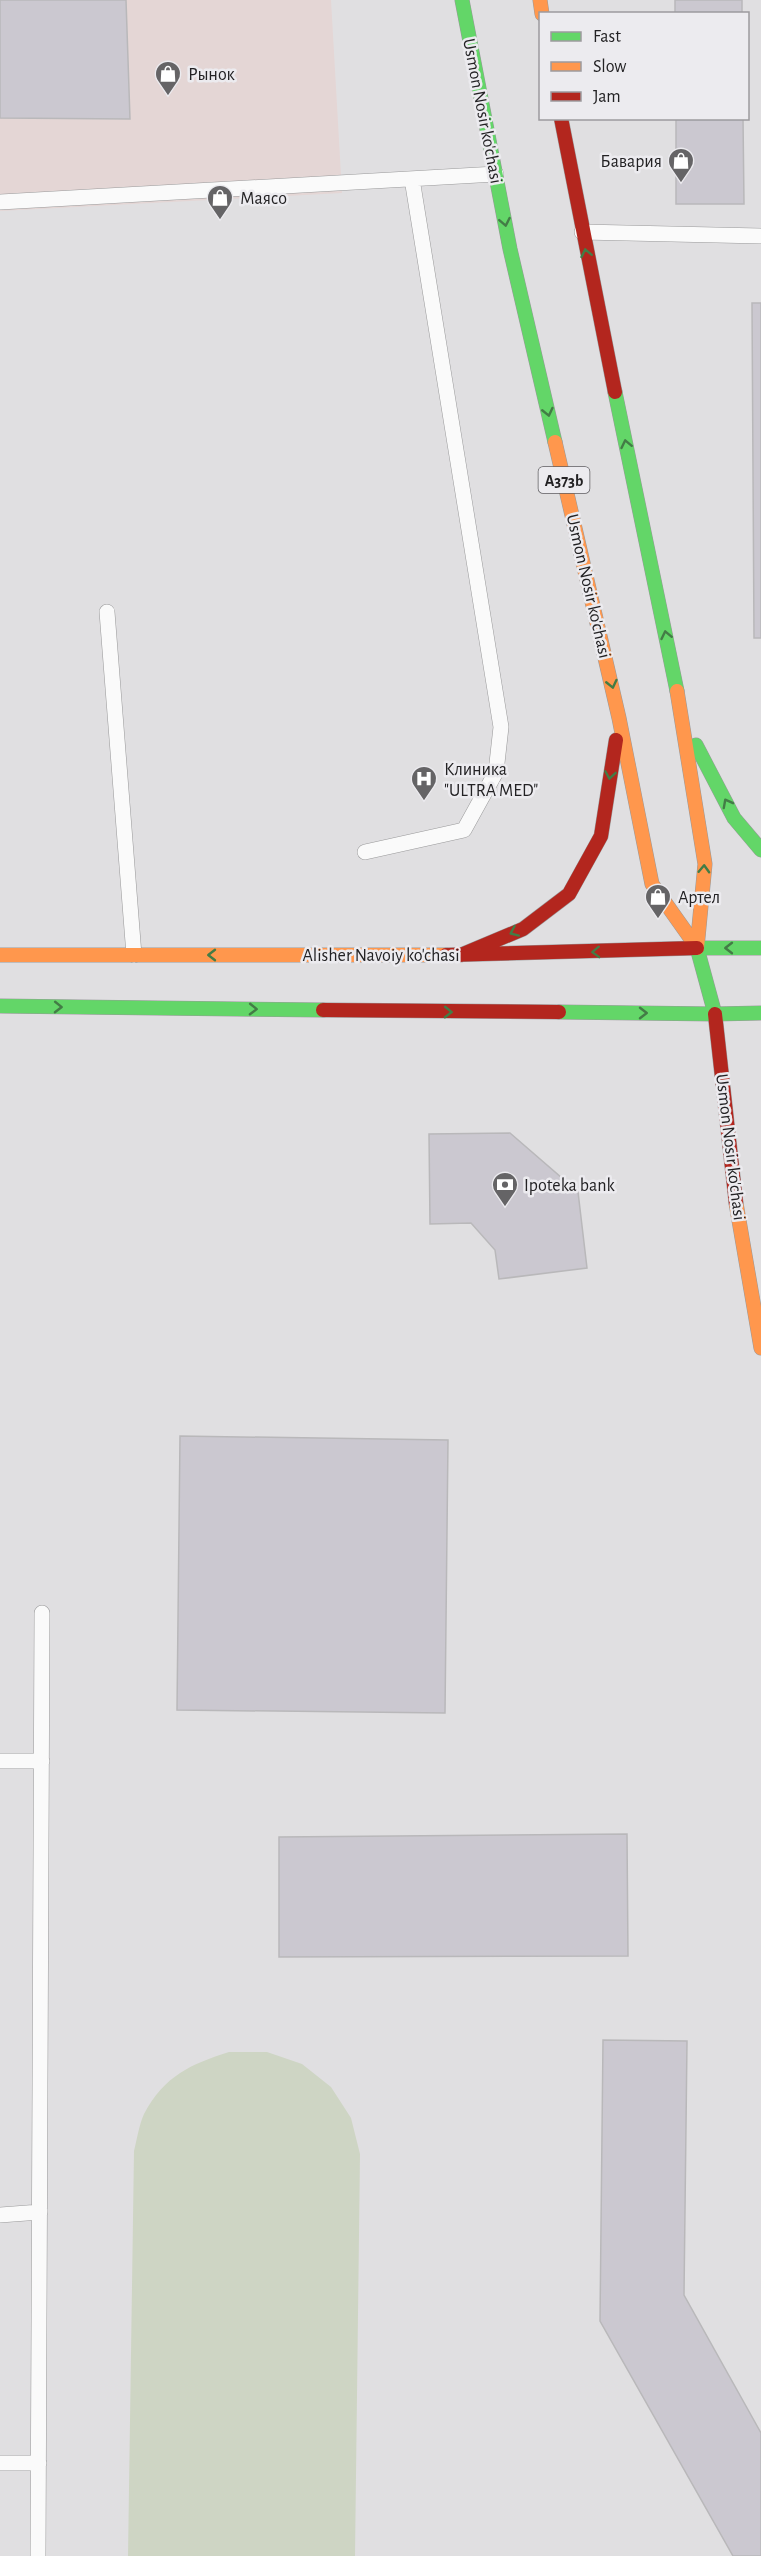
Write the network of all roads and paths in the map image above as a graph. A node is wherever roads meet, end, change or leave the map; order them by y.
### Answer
1 (462, 0) edge
2 (561, 120) edge
3 (496, 174) junction
4 (412, 179) junction
5 (0, 202) edge
6 (582, 232) junction
7 (761, 236) edge
8 (107, 612) dead end
9 (619, 718) junction
10 (684, 723) junction
11 (761, 850) edge
12 (365, 852) dead end
13 (697, 948) junction
14 (761, 948) edge
15 (0, 955) edge
16 (134, 955) junction
17 (461, 955) junction
18 (0, 1006) edge
19 (761, 1013) edge
20 (715, 1014) junction
21 (761, 1348) edge
22 (42, 1613) dead end
23 (0, 1761) edge
24 (42, 1761) junction
25 (40, 2212) junction
26 (0, 2215) edge
27 (0, 2463) edge
28 (39, 2463) junction
29 (38, 2556) edge

1 - 3 main road, Usmon Nosir ko'chasi / A373b
2 - 6 main road, Usmon Nosir ko'chasi / A373b
3 - 4 lane
3 -> 9 main road, Usmon Nosir ko'chasi / A373b
4 - 5 lane
4 - 12 lane
6 - 7 lane
10 -> 6 main road, Usmon Nosir ko'chasi / A373b
8 - 16 lane
9 - 13 main road, Usmon Nosir ko'chasi / A373b
9 -> 17 main road
11 -> 10 main road
13 -> 10 main road, Usmon Nosir ko'chasi / A373b
14 -> 13 main road, Alisher Navoiy ko'chasi
13 -> 17 main road, Alisher Navoiy ko'chasi
13 - 20 main road, Usmon Nosir ko'chasi / A373b
15 - 16 main road, Alisher Navoiy ko'chasi
17 -> 16 main road, Alisher Navoiy ko'chasi
18 -> 20 main road
19 - 20 main road
20 - 21 main road, Usmon Nosir ko'chasi
22 - 24 lane
23 - 24 lane
24 - 25 lane
25 - 26 lane
25 - 28 lane
27 - 28 lane
28 - 29 lane

